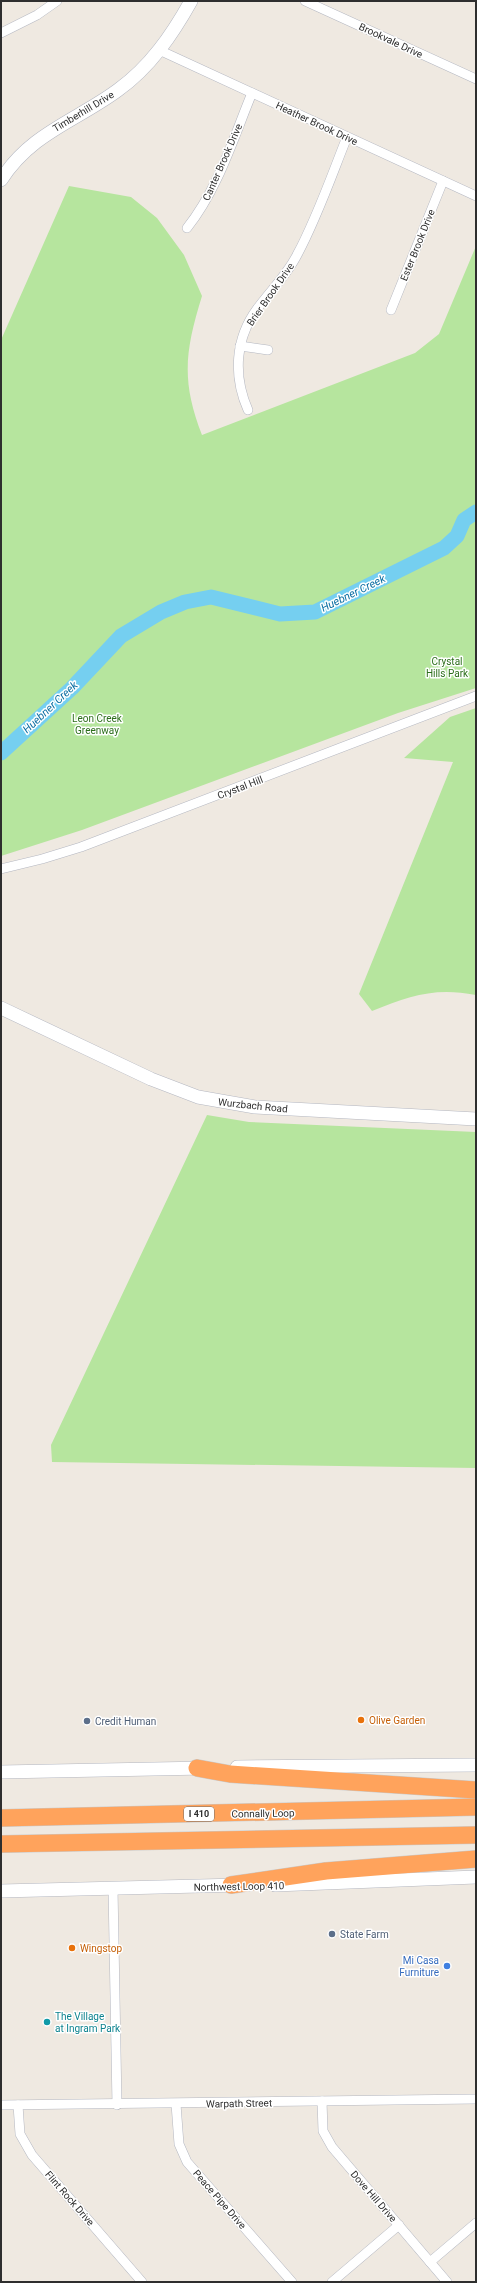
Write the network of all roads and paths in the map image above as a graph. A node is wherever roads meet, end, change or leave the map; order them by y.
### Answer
1 (57, 1) edge
2 (191, 1) edge
3 (305, 1) edge
4 (1, 33) edge
5 (159, 50) junction
6 (476, 79) edge
7 (252, 93) junction
8 (348, 137) junction
9 (1, 180) edge
10 (443, 181) junction
11 (476, 196) edge
12 (186, 228) dead end
13 (391, 310) dead end
14 (240, 346) junction
15 (268, 350) dead end
16 (248, 410) dead end
17 (476, 696) edge
18 (1, 869) edge
19 (1, 1008) edge
20 (476, 1119) edge
21 (476, 1765) edge
22 (197, 1768) junction
23 (1, 1772) edge
24 (476, 1790) edge
25 (476, 1807) edge
26 (1, 1818) edge
27 (476, 1834) edge
28 (1, 1844) edge
29 (476, 1859) edge
30 (476, 1877) edge
31 (231, 1885) junction
32 (113, 1888) junction
33 (1, 1891) edge
34 (476, 2099) edge
35 (322, 2101) junction
36 (176, 2104) junction
37 (1, 2105) edge
38 (18, 2105) junction
39 (117, 2105) junction
40 (476, 2223) edge
41 (399, 2225) junction
42 (430, 2262) junction
43 (142, 2282) edge
44 (292, 2282) edge
45 (332, 2282) edge
46 (447, 2282) edge

1 - 4 street
2 - 5 main road, Timberhill Drive
3 - 6 street, Brookvale Drive
5 - 7 street, Heather Brook Drive
5 - 9 main road, Timberhill Drive
7 - 8 street, Heather Brook Drive
7 - 12 street, Canter Brook Drive
8 - 10 street, Heather Brook Drive
8 - 14 street, Brier Brook Drive
10 - 11 street, Heather Brook Drive
10 - 13 street, Ester Brook Drive
14 - 15 street
14 - 16 street, Brier Brook Drive
17 - 18 street, Crystal Hill
19 - 20 main road, Wurzbach Road
21 - 22 main road
22 - 23 main road
22 - 24 highway
25 - 26 highway, Connally Loop / I 410
27 - 28 highway
29 - 31 highway
30 - 31 main road, Northwest Loop 410
31 - 32 main road, Northwest Loop 410
32 - 33 main road, Northwest Loop 410
32 - 39 street
34 - 35 street, Warpath Street
35 - 36 street, Warpath Street
35 - 41 street, Dove Hill Drive
36 - 39 street, Warpath Street
36 - 44 street, Peace Pipe Drive
37 - 38 street, Warpath Street
38 - 39 street, Warpath Street
38 - 43 street, Flint Rock Drive
40 - 42 street
41 - 42 street, Dove Hill Drive
41 - 45 street
42 - 46 street, Dove Hill Drive

